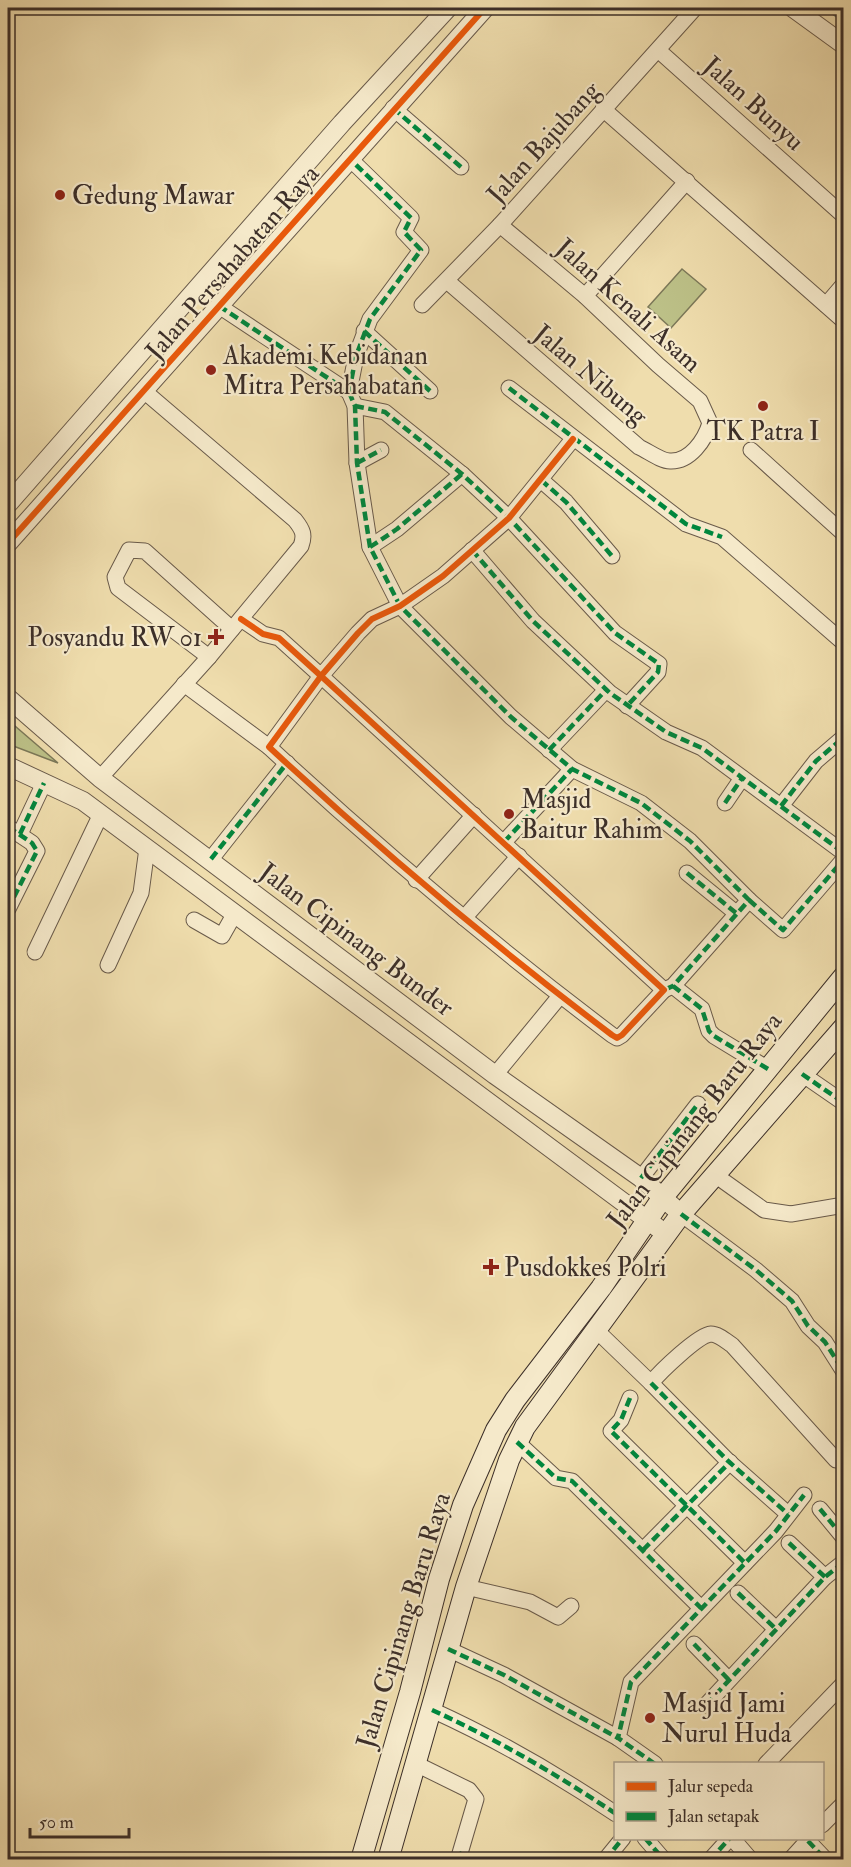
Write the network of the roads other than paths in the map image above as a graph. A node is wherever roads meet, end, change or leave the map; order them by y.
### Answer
1 (448, 8) edge
2 (485, 8) edge
3 (695, 8) edge
4 (793, 8) edge
5 (843, 45) edge
6 (658, 50) junction
7 (393, 108) junction
8 (603, 110) junction
9 (349, 158) junction
10 (461, 167) dead end
11 (687, 181) junction
12 (843, 216) edge
13 (500, 225) junction
14 (447, 281) junction
15 (843, 284) edge
16 (585, 296) junction
17 (422, 305) dead end
18 (826, 305) junction
19 (219, 306) junction
20 (843, 321) edge
21 (364, 331) junction
22 (509, 388) dead end
23 (144, 391) junction
24 (430, 391) dead end
25 (352, 399) junction
26 (708, 430) joint
27 (573, 439) junction
28 (381, 450) dead end
29 (751, 450) dead end
30 (357, 462) junction
31 (462, 474) junction
32 (541, 480) junction
33 (10, 501) edge
34 (33, 515) junction
35 (509, 518) junction
36 (843, 534) edge
37 (8, 543) edge
38 (370, 547) junction
39 (472, 550) junction
40 (612, 556) dead end
41 (400, 606) junction
42 (236, 624) junction
43 (843, 643) edge
44 (209, 657) junction
45 (321, 676) junction
46 (184, 684) junction
47 (606, 690) junction
48 (8, 698) edge
49 (627, 706) junction
50 (843, 737) edge
51 (270, 747) junction
52 (549, 750) junction
53 (287, 763) junction
54 (8, 766) edge
55 (572, 769) junction
56 (100, 778) junction
57 (742, 778) junction
58 (44, 783) junction
59 (725, 803) dead end
60 (781, 806) junction
61 (101, 814) junction
62 (474, 815) junction
63 (14, 831) edge
64 (504, 842) junction
65 (147, 848) junction
66 (843, 853) edge
67 (519, 856) junction
68 (211, 859) junction
69 (843, 859) edge
70 (687, 873) dead end
71 (416, 880) junction
72 (749, 900) junction
73 (8, 909) edge
74 (235, 913) junction
75 (735, 913) junction
76 (464, 918) junction
77 (194, 920) dead end
78 (35, 952) dead end
79 (108, 964) dead end
80 (363, 976) junction
81 (843, 976) edge
82 (669, 988) junction
83 (560, 996) junction
84 (349, 999) junction
85 (407, 1009) junction
86 (843, 1027) edge
87 (389, 1029) junction
88 (768, 1069) junction
89 (802, 1074) junction
90 (495, 1075) junction
91 (843, 1103) edge
92 (698, 1104) dead end
93 (715, 1175) junction
94 (642, 1178) junction
95 (663, 1197) junction
96 (843, 1205) edge
97 (681, 1214) junction
98 (648, 1219) junction
99 (666, 1234) junction
100 (596, 1330) junction
101 (843, 1372) edge
102 (651, 1383) junction
103 (630, 1398) dead end
104 (517, 1442) junction
105 (836, 1460) dead end
106 (730, 1462) junction
107 (804, 1495) dead end
108 (687, 1506) junction
109 (820, 1509) dead end
110 (788, 1514) junction
111 (843, 1538) edge
112 (789, 1544) dead end
113 (643, 1550) junction
114 (843, 1562) edge
115 (745, 1563) junction
116 (825, 1577) junction
117 (466, 1587) junction
118 (738, 1593) dead end
119 (571, 1606) dead end
120 (701, 1608) junction
121 (776, 1629) junction
122 (694, 1644) dead end
123 (448, 1649) junction
124 (728, 1679) junction
125 (843, 1683) edge
126 (410, 1692) junction
127 (706, 1705) dead end
128 (431, 1712) junction
129 (402, 1721) junction
130 (618, 1738) junction
131 (652, 1762) edge
132 (768, 1762) edge
133 (416, 1764) junction
134 (843, 1803) edge
135 (614, 1813) edge
136 (824, 1823) edge
137 (622, 1840) edge
138 (646, 1840) edge
139 (730, 1840) edge
140 (732, 1840) edge
141 (809, 1840) edge
142 (394, 1858) edge
143 (361, 1860) edge
144 (458, 1860) edge
145 (605, 1860) edge
146 (664, 1860) edge
147 (710, 1860) edge
148 (751, 1860) edge
149 (790, 1860) edge
150 (826, 1860) edge

1 - 33 street, Jalan Persahabatan Raya
2 - 7 street, Jalan Persahabatan Raya
3 - 6 street, Jalan Bajubang
4 - 5 street
6 - 8 street, Jalan Bajubang
6 - 12 street, Jalan Bunyu
7 - 9 street, Jalan Persahabatan Raya
7 - 10 street
8 - 11 street
8 - 13 street, Jalan Bajubang
9 - 19 street, Jalan Persahabatan Raya
9 - 21 street
11 - 16 street
11 - 18 street
13 - 14 street, Jalan Bajubang
13 - 16 street, Jalan Kenali Asam
14 - 17 street, Jalan Bajubang
14 - 26 street, Jalan Nibung
15 - 18 street
16 - 26 street, Jalan Kenali Asam
18 - 20 street
19 - 23 street, Jalan Persahabatan Raya
19 - 25 street
21 - 24 street
21 - 25 street
22 - 27 street
23 - 34 street, Jalan Persahabatan Raya
23 - 42 street
25 - 30 street
25 - 31 street
27 - 32 street
27 - 43 street
28 - 30 street
29 - 36 street
30 - 38 street
31 - 35 street
31 - 38 street
32 - 35 street
32 - 40 street
33 - 34 street
34 - 37 street, Jalan Persahabatan Raya
35 - 39 street
35 - 49 street
38 - 41 street
39 - 41 street
39 - 47 street
41 - 45 street
41 - 52 street
42 - 44 street
42 - 44 street
42 - 45 street
44 - 46 street
45 - 51 street
45 - 62 street
46 - 51 street
46 - 56 street
47 - 49 street
47 - 52 street
48 - 56 street, Jalan Cipinang Bunder
49 - 57 street
50 - 60 street
51 - 53 street
52 - 55 street
53 - 68 street
53 - 71 street
54 - 58 street, Jalan Cipinang Bunder
55 - 64 street
55 - 72 street
56 - 68 street, Jalan Cipinang Bunder
57 - 59 street
57 - 60 street
58 - 61 street, Jalan Cipinang Bunder
58 - 63 street
60 - 66 street
61 - 65 street, Jalan Cipinang Bunder
61 - 78 street
62 - 64 street
62 - 71 street
63 - 73 street
64 - 67 street
65 - 74 street, Jalan Cipinang Bunder
65 - 79 street
67 - 76 street
67 - 82 street
68 - 80 street, Jalan Cipinang Bunder
69 - 72 street
70 - 75 street
71 - 76 street
72 - 75 street
74 - 77 street
74 - 84 street, Jalan Cipinang Bunder
75 - 82 street
76 - 83 street
80 - 84 street
80 - 85 street, Jalan Cipinang Bunder
81 - 88 main road, Jalan Cipinang Baru Raya
82 - 83 street
82 - 88 street
83 - 90 street
84 - 87 street, Jalan Cipinang Bunder
85 - 87 street
85 - 90 street, Jalan Cipinang Bunder
86 - 89 main road, Jalan Cipinang Baru Raya
87 - 98 street, Jalan Cipinang Bunder
88 - 95 main road, Jalan Cipinang Baru Raya
89 - 91 street
89 - 93 main road, Jalan Cipinang Baru Raya
90 - 94 street, Jalan Cipinang Bunder
92 - 94 street
93 - 96 street
93 - 97 main road, Jalan Cipinang Baru Raya
94 - 95 street, Jalan Cipinang Bunder
95 - 97 street, Jalan Cipinang Bunder
95 - 98 main road, Jalan Cipinang Baru Raya
97 - 99 main road, Jalan Cipinang Baru Raya
97 - 101 street
98 - 99 street, Jalan Cipinang Bunder
98 - 126 main road, Jalan Cipinang Baru Raya
99 - 100 main road, Jalan Cipinang Baru Raya
100 - 102 street
100 - 104 main road, Jalan Cipinang Baru Raya
102 - 105 street
102 - 106 street
103 - 108 street
104 - 113 street
104 - 117 main road, Jalan Cipinang Baru Raya
106 - 108 street
106 - 110 street
107 - 110 street
108 - 113 street
108 - 115 street
109 - 111 street
110 - 115 street
112 - 116 street
113 - 120 street
114 - 116 street
115 - 120 street
116 - 121 street
117 - 119 street
117 - 123 main road, Jalan Cipinang Baru Raya
118 - 121 street
120 - 130 street
121 - 124 street
122 - 124 street
123 - 128 main road, Jalan Cipinang Baru Raya
123 - 130 street
124 - 127 street
125 - 132 street
126 - 128 main road
126 - 129 main road, Jalan Cipinang Baru Raya
128 - 129 main road
128 - 133 main road, Jalan Cipinang Baru Raya
128 - 135 street
129 - 143 main road, Jalan Cipinang Baru Raya
130 - 131 street
133 - 142 main road, Jalan Cipinang Baru Raya
133 - 144 street
134 - 136 street
137 - 145 street
138 - 146 street
139 - 147 street
140 - 148 street
141 - 149 street
141 - 150 street

